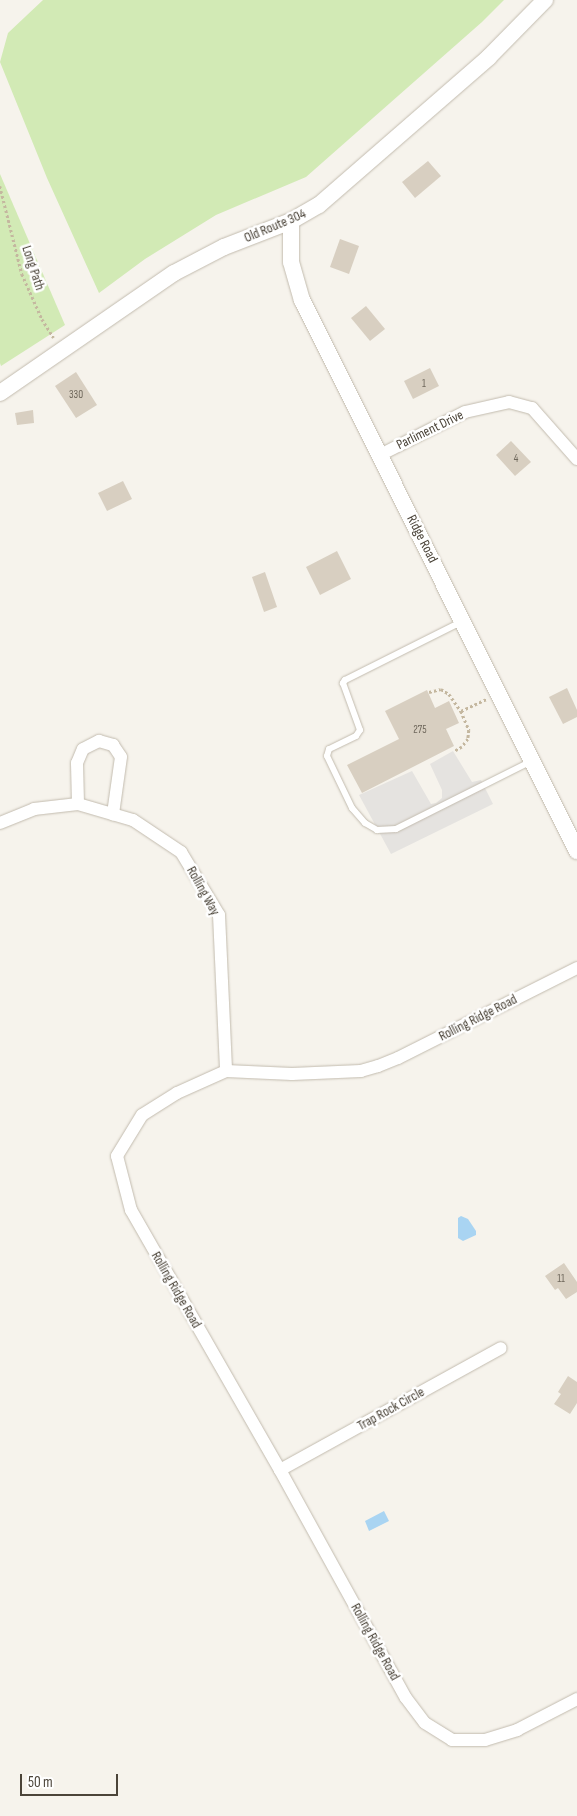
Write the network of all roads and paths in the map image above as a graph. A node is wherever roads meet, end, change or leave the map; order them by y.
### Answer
1 (545, 0) edge
2 (0, 186) edge
3 (291, 221) junction
4 (61, 350) junction
5 (0, 393) edge
6 (380, 455) junction
7 (577, 459) edge
8 (463, 621) junction
9 (429, 692) dead end
10 (499, 693) junction
11 (461, 711) junction
12 (455, 751) dead end
13 (532, 761) junction
14 (78, 804) junction
15 (113, 814) junction
16 (0, 823) edge
17 (577, 851) edge
18 (577, 968) edge
19 (226, 1071) junction
20 (501, 1348) dead end
21 (280, 1470) junction
22 (577, 1699) edge

1 - 3 street, Old Route 304
2 - 4 path, Long Path
3 - 4 street, Old Route 304
3 - 6 street, Ridge Road
4 - 5 street, Old Route 304
6 - 7 street, Parliment Drive
6 - 8 street, Ridge Road
8 - 10 street, Ridge Road
8 - 13 lane
9 - 11 path
10 - 11 path
10 - 13 street, Ridge Road
11 - 12 path
13 - 17 street, Ridge Road
14 - 15 street, Rolling Way
14 - 15 street
14 - 16 street, Rolling Way
15 - 19 street, Rolling Way
18 - 19 street, Rolling Ridge Road
19 - 21 street, Rolling Ridge Road
20 - 21 street, Trap Rock Circle
21 - 22 street, Rolling Ridge Road

